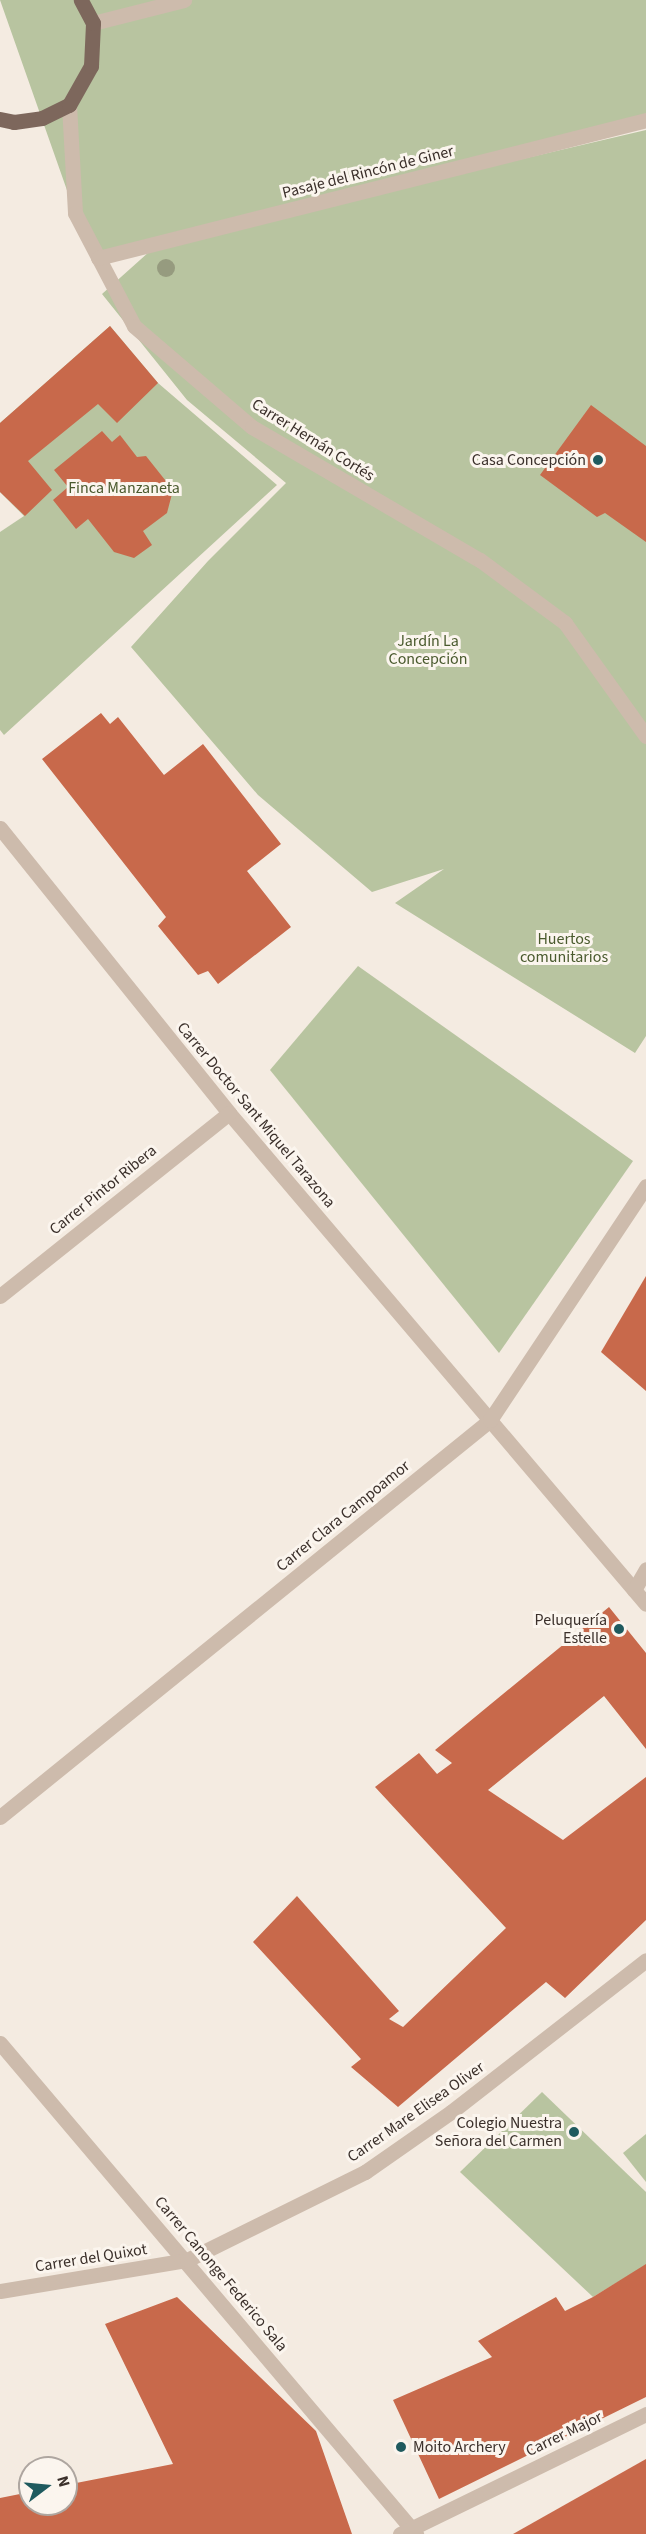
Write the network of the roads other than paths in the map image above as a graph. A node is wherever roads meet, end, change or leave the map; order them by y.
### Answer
1 (81, 0) edge
2 (184, 0) edge
3 (93, 22) junction
4 (69, 105) junction
5 (0, 118) edge
6 (646, 120) edge
7 (98, 258) junction
8 (646, 736) edge
9 (0, 828) edge
10 (229, 1113) junction
11 (646, 1185) edge
12 (0, 1296) edge
13 (490, 1420) junction
14 (646, 1569) edge
15 (634, 1590) junction
16 (646, 1604) edge
17 (0, 1816) edge
18 (646, 1960) edge
19 (0, 2043) edge
20 (187, 2260) junction
21 (0, 2291) edge
22 (646, 2414) edge
23 (410, 2532) edge

1 - 3 main road
2 - 3 street
3 - 4 main road
4 - 5 main road
4 - 7 street, Carrer Hernán Cortés
6 - 7 street, Pasaje del Rincón de Giner
7 - 8 street, Carrer Hernán Cortés
9 - 10 street, Carrer Doctor Sant Miquel Tarazona
10 - 12 street, Carrer Pintor Ribera
10 - 13 street, Carrer Doctor Sant Miquel Tarazona
11 - 13 street, Carrer Clara Campoamor
13 - 15 street, Carrer Doctor Sant Miquel Tarazona
13 - 17 street, Carrer Clara Campoamor
14 - 15 street
15 - 16 street, Carrer Doctor Sant Miquel Tarazona
18 - 20 street, Carrer Mare Elisea Oliver
19 - 20 street, Carrer Canonge Federico Sala
20 - 21 street, Carrer del Quixot
20 - 23 street, Carrer Canonge Federico Sala
22 - 23 street, Carrer Major

